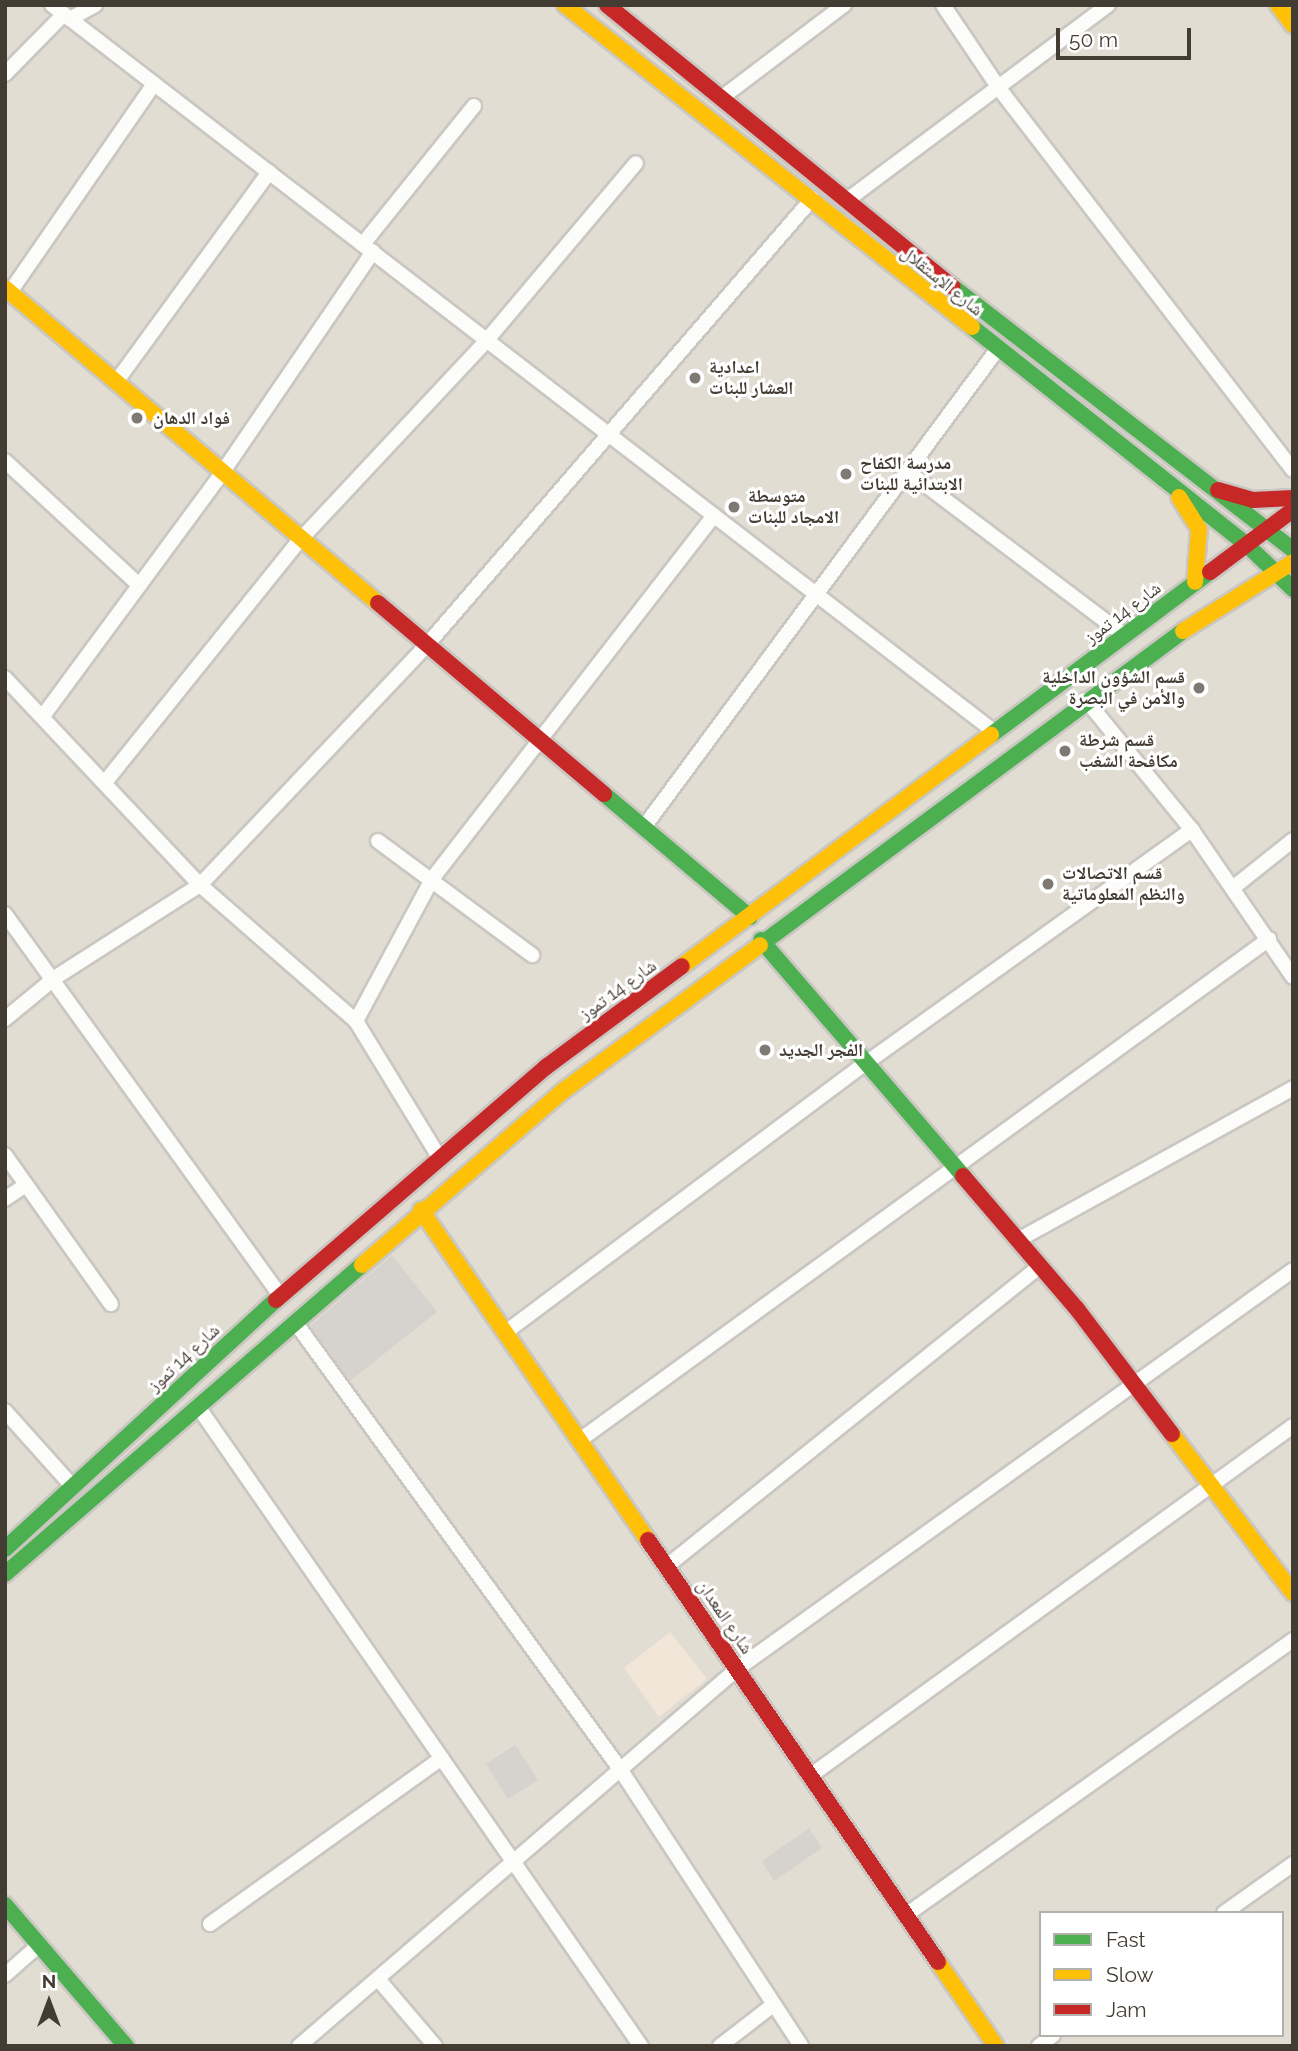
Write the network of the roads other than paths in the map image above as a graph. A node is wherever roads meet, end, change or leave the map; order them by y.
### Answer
1 (95, 5) edge
2 (565, 5) edge
3 (607, 5) edge
4 (844, 5) edge
5 (943, 5) edge
6 (1108, 5) edge
7 (1278, 5) edge
8 (62, 13) edge
9 (1293, 25) edge
10 (5, 74) edge
11 (154, 84) junction
12 (998, 87) junction
13 (724, 96) junction
14 (474, 106) dead end
15 (636, 163) dead end
16 (268, 172) junction
17 (812, 199) junction
18 (846, 201) junction
19 (368, 248) junction
20 (8, 290) edge
21 (487, 340) junction
22 (997, 350) junction
23 (116, 382) junction
24 (607, 433) junction
25 (5, 461) edge
26 (1293, 470) edge
27 (907, 471) junction
28 (222, 474) junction
29 (1209, 487) junction
30 (1172, 489) junction
31 (1293, 498) edge
32 (1293, 510) edge
33 (714, 515) junction
34 (1267, 529) junction
35 (300, 540) junction
36 (1247, 545) junction
37 (1293, 550) edge
38 (1293, 562) edge
39 (1272, 570) junction
40 (1195, 582) junction
41 (139, 585) junction
42 (1293, 589) edge
43 (816, 594) junction
44 (1125, 636) junction
45 (426, 646) junction
46 (5, 678) edge
47 (1086, 700) junction
48 (43, 716) junction
49 (996, 733) junction
50 (537, 738) junction
51 (106, 781) junction
52 (645, 827) junction
53 (1192, 830) junction
54 (1293, 840) edge
55 (379, 841) dead end
56 (432, 879) junction
57 (200, 885) junction
58 (1234, 887) junction
59 (5, 914) edge
60 (750, 917) junction
61 (1269, 939) junction
62 (761, 940) junction
63 (532, 955) dead end
64 (56, 977) junction
65 (1293, 977) edge
66 (5, 1019) edge
67 (356, 1021) junction
68 (866, 1063) junction
69 (1293, 1088) edge
70 (5, 1155) edge
71 (439, 1157) junction
72 (956, 1170) junction
73 (26, 1185) junction
74 (5, 1199) edge
75 (421, 1210) junction
76 (1018, 1240) junction
77 (1041, 1266) junction
78 (1293, 1270) edge
79 (281, 1296) junction
80 (111, 1304) dead end
81 (295, 1322) junction
82 (506, 1332) junction
83 (1135, 1382) junction
84 (200, 1408) junction
85 (5, 1411) edge
86 (1293, 1426) edge
87 (580, 1440) junction
88 (1212, 1483) junction
89 (73, 1487) junction
90 (6, 1548) edge
91 (30, 1554) junction
92 (667, 1566) junction
93 (5, 1574) edge
94 (5, 1582) edge
95 (1293, 1593) edge
96 (1293, 1640) edge
97 (737, 1669) junction
98 (442, 1758) junction
99 (620, 1769) junction
100 (810, 1776) junction
101 (514, 1862) junction
102 (1293, 1864) edge
103 (5, 1905) edge
104 (1227, 1911) edge
105 (906, 1915) junction
106 (210, 1924) dead end
107 (39, 1945) junction
108 (5, 1975) edge
109 (378, 1979) junction
110 (773, 2005) junction
111 (126, 2046) edge
112 (299, 2046) edge
113 (435, 2046) edge
114 (641, 2046) edge
115 (720, 2046) edge
116 (801, 2046) edge
117 (996, 2046) edge

1 - 8 street
2 - 17 main road, شارع الإستقلال
3 - 13 main road, شارع الإستقلال
4 - 13 street
5 - 12 street
6 - 12 street
7 - 9 main road
8 - 10 street
8 - 11 street
11 - 16 street
11 - 20 street
12 - 18 street
12 - 26 street
13 - 18 main road, شارع الإستقلال
14 - 19 street
15 - 21 street
16 - 19 street
16 - 23 street
17 - 22 main road, شارع الإستقلال
17 - 24 street
18 - 29 main road, شارع الإستقلال
19 - 21 street
19 - 28 street
20 - 23 main road
21 - 24 street
21 - 35 street
22 - 27 street
22 - 30 main road, شارع الإستقلال
23 - 28 main road
24 - 33 street
24 - 45 street
25 - 41 street
27 - 43 street
27 - 44 street
28 - 35 main road
28 - 41 street
29 - 31 main road
29 - 34 main road, شارع الإستقلال
30 - 36 main road, شارع الإستقلال
30 - 40 main road
32 - 34 main road, شارع 14 تموز
33 - 43 street
33 - 50 street
34 - 36 main road, شارع 14 تموز
34 - 37 main road, شارع الإستقلال
35 - 45 main road
35 - 51 street
36 - 39 main road, شارع الإستقلال
36 - 40 main road, شارع 14 تموز
38 - 39 main road
39 - 42 main road, شارع الإستقلال
39 - 47 main road
40 - 44 main road, شارع 14 تموز
41 - 48 street
43 - 49 street
43 - 52 street
44 - 49 main road, شارع 14 تموز
45 - 50 main road
45 - 57 street
46 - 48 street
47 - 53 street
47 - 62 main road
48 - 51 street
49 - 60 main road, شارع 14 تموز
50 - 52 main road
50 - 56 street
51 - 57 street
52 - 60 main road
53 - 58 street
53 - 68 street
54 - 58 street
55 - 56 street
56 - 63 street
56 - 67 street
57 - 64 street
57 - 67 street
58 - 61 street
59 - 64 street
60 - 71 main road, شارع 14 تموز
61 - 65 street
61 - 72 street
62 - 68 main road
62 - 75 main road
64 - 66 street
64 - 79 street
67 - 71 street
68 - 72 main road
68 - 82 street
69 - 76 street
70 - 73 street
71 - 79 main road, شارع 14 تموز
72 - 76 main road
72 - 87 street
73 - 74 street
73 - 80 street
75 - 81 main road
75 - 82 main road, شارع المعدان
76 - 77 main road
77 - 83 main road
77 - 92 street
78 - 83 street
79 - 89 main road, شارع 14 تموز
81 - 84 main road
81 - 99 street
82 - 87 main road, شارع المعدان
83 - 88 main road
83 - 97 street
84 - 91 main road
84 - 98 street
85 - 89 street
86 - 88 street
87 - 92 main road, شارع المعدان
88 - 95 main road
88 - 100 street
89 - 90 main road, شارع 14 تموز
91 - 93 main road
91 - 94 main road
92 - 97 main road, شارع المعدان
96 - 105 street
97 - 99 street
97 - 100 main road, شارع المعدان
98 - 101 street
98 - 106 street
99 - 101 street
99 - 110 street
100 - 105 main road, شارع المعدان
101 - 109 street
101 - 114 street
102 - 104 street
103 - 107 main road
105 - 117 main road, شارع المعدان
107 - 108 street
107 - 111 main road
109 - 112 street
109 - 113 street
110 - 115 street
110 - 116 street

